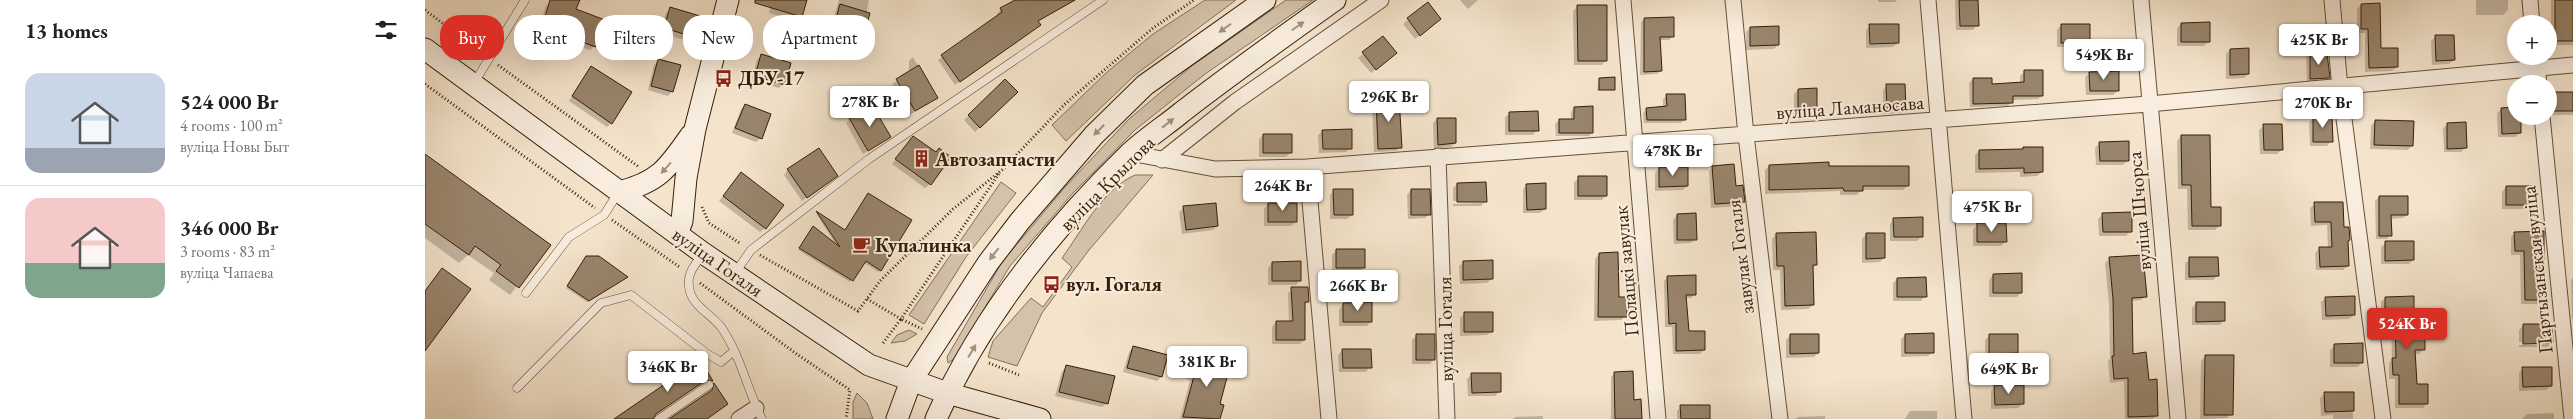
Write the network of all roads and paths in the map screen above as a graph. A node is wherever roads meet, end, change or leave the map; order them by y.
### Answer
1 (525, 0) edge
2 (729, 0) edge
3 (1103, 0) edge
4 (1194, 0) edge
5 (1265, 0) edge
6 (1335, 0) edge
7 (1381, 0) edge
8 (1623, 0) edge
9 (1733, 0) edge
10 (1928, 0) edge
11 (2141, 0) edge
12 (2333, 0) edge
13 (2530, 0) edge
14 (425, 10) edge
15 (2531, 15) edge
16 (440, 21) edge
17 (504, 35) edge
18 (425, 50) edge
19 (489, 60) edge
20 (491, 60) edge
21 (2557, 64) edge
22 (2514, 65) edge
23 (2573, 65) edge
24 (425, 84) edge
25 (473, 85) junction
26 (2340, 88) junction
27 (2149, 104) junction
28 (1940, 120) junction
29 (2543, 125) edge
30 (695, 129) junction
31 (1746, 135) junction
32 (1635, 142) junction
33 (1130, 153) junction
34 (1438, 156) junction
35 (1162, 160) junction
36 (1307, 167) junction
37 (1002, 170) junction
38 (656, 179) junction
39 (619, 192) junction
40 (700, 204) dead end
41 (604, 214) junction
42 (677, 234) junction
43 (751, 250) junction
44 (703, 253) junction
45 (689, 274) junction
46 (734, 274) junction
47 (526, 293) dead end
48 (867, 299) junction
49 (901, 319) junction
50 (922, 329) dead end
51 (883, 343) dead end
52 (733, 351) junction
53 (989, 363) dead end
54 (1019, 375) dead end
55 (911, 381) junction
56 (709, 385) dead end
57 (517, 388) dead end
58 (947, 393) junction
59 (759, 413) edge
60 (846, 418) edge
61 (659, 419) edge
62 (739, 419) edge
63 (897, 419) edge
64 (936, 419) edge
65 (1040, 419) edge
66 (1329, 419) edge
67 (1447, 419) edge
68 (1658, 419) edge
69 (1780, 419) edge
70 (1964, 419) edge
71 (2178, 419) edge
72 (2383, 419) edge
73 (2572, 419) edge

1 - 17 lane
2 - 30 main road
3 - 43 lane
4 - 37 path
5 -> 55 main road, вуліца Крылова
33 -> 6 main road, вуліца Крылова
7 - 35 street
8 - 32 street, Полацкі завулак
9 - 31 street, завулак Гогаля
10 - 28 street
11 - 27 street, вуліца Шчорса
12 - 26 street
13 - 15 street
14 - 16 path
18 - 25 main road, вуліца Гогаля
19 - 25 lane
20 - 38 path
21 - 23 street, вуліца Ламаносава
22 - 26 street, вуліца Ламаносава
24 - 41 path
25 - 39 main road, вуліца Гогаля
26 - 27 street, вуліца Ламаносава
26 - 72 street
27 - 28 street, вуліца Ламаносава
27 - 71 street, вуліца Шчорса
28 - 31 street, вуліца Ламаносава
28 - 70 street
29 - 73 street, Партызанская вуліца
30 -> 38 main road
30 - 42 main road
31 - 32 street, вуліца Ламаносава
31 - 69 street, завулак Гогаля
32 - 34 street, вуліца Ламаносава
32 - 68 street, Полацкі завулак
33 - 35 street, вуліца Ламаносава
58 -> 33 main road, вуліца Крылова
34 - 36 street, вуліца Ламаносава
34 - 67 street, вуліца Гогаля
35 - 36 street, вуліца Ламаносава
36 - 66 street
37 - 48 path
37 - 49 path
38 - 39 main road
39 - 41 lane
39 - 42 main road, вуліца Гогаля
40 - 43 path
41 - 45 path
41 - 47 lane
42 - 44 main road, вуліца Гогаля
43 - 46 lane
43 - 48 path
44 - 45 lane
44 - 46 main road, вуліца Гогаля
45 - 52 lane
45 - 60 path
46 - 55 main road, вуліца Гогаля
48 - 49 path
49 - 50 path
49 - 51 path
52 - 57 lane
52 - 59 lane
53 - 54 path
55 - 58 main road, вуліца Гогаля
55 - 63 main road, вуліца Крылова
56 - 61 lane
58 - 64 main road, вуліца Крылова
58 - 65 main road, вуліца Гогаля
59 - 62 street

